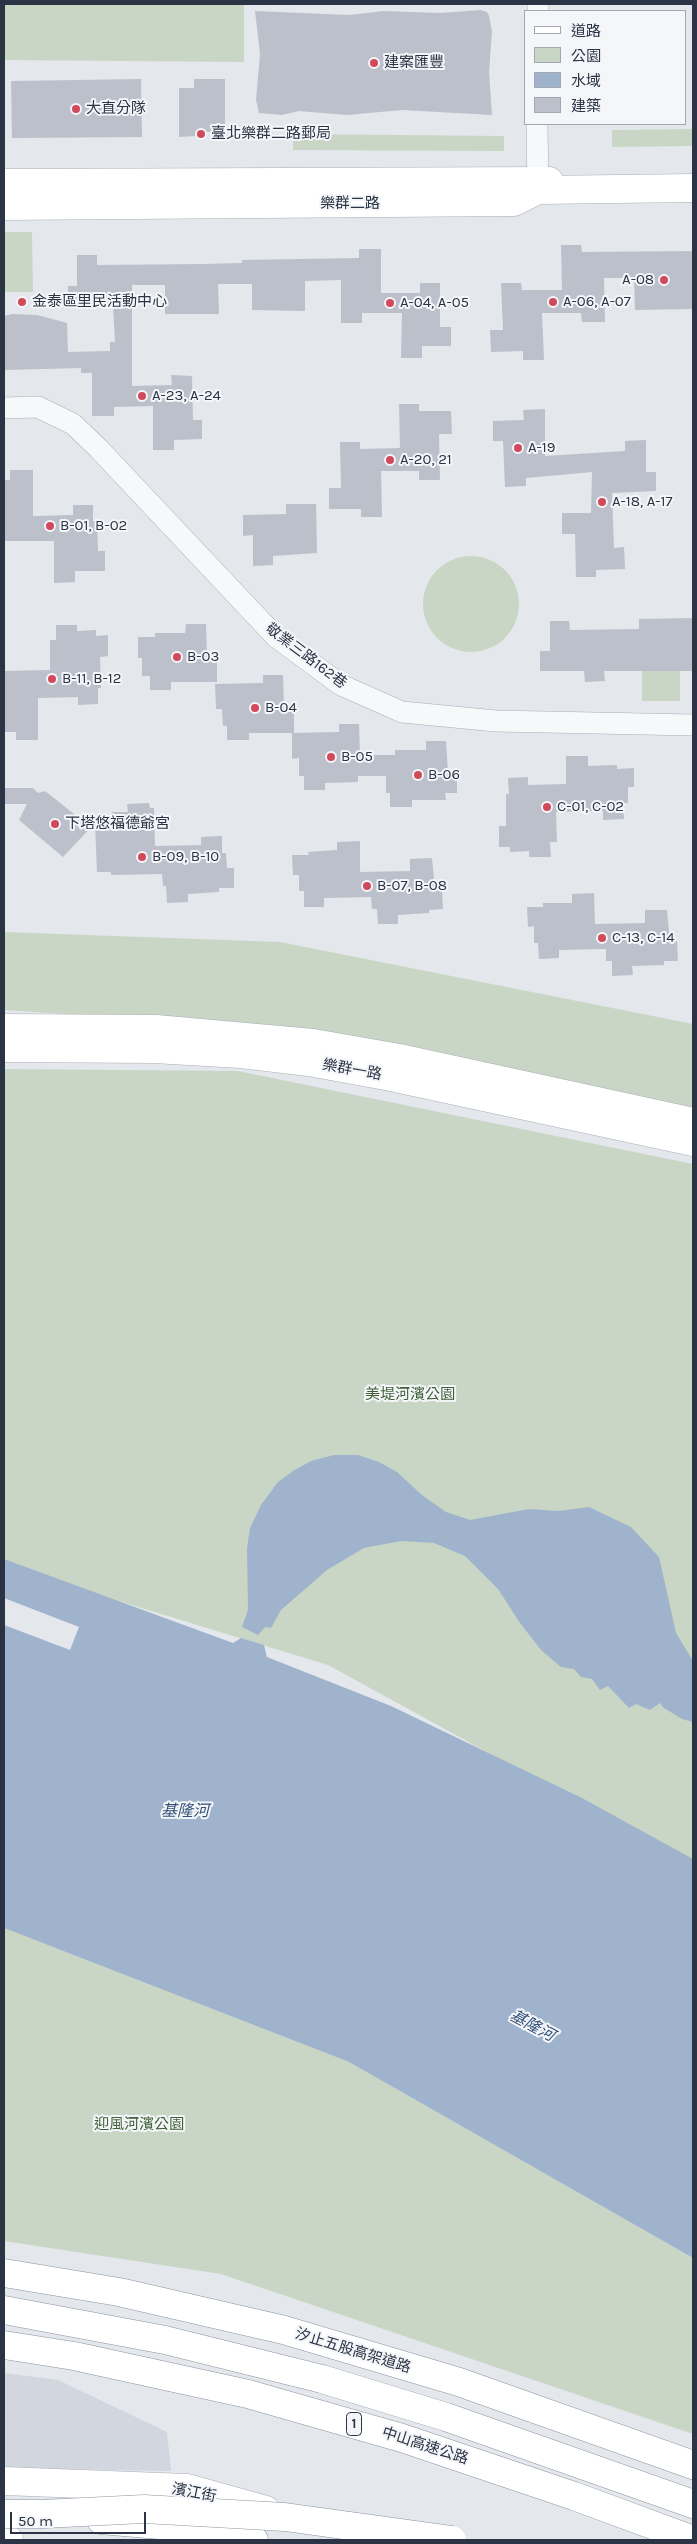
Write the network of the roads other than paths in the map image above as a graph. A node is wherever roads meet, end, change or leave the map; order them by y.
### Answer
1 (538, 125) edge
2 (693, 179) edge
3 (4, 183) edge
4 (538, 185) junction
5 (693, 188) edge
6 (4, 206) edge
7 (4, 408) edge
8 (693, 725) edge
9 (4, 1028) edge
10 (4, 1048) edge
11 (693, 1122) edge
12 (693, 1142) edge
13 (4, 2273) edge
14 (4, 2310) edge
15 (4, 2345) edge
16 (693, 2465) edge
17 (4, 2481) edge
18 (693, 2504) edge
19 (4, 2514) edge
20 (43, 2514) junction
21 (4, 2540) edge
22 (9, 2540) edge
23 (254, 2540) edge
24 (378, 2540) edge
25 (452, 2540) edge
26 (693, 2540) edge

1 - 4 street
2 - 4 main road, 樂群二路
3 - 4 main road, 樂群二路
4 - 5 main road, 樂群二路
4 - 6 main road, 樂群二路
7 - 8 street, 敬業三路162巷
9 - 11 main road, 樂群一路
10 - 12 main road, 樂群一路
13 - 16 main road, 汐止五股高架道路
14 - 18 main road, 1
15 - 26 main road, 中山高速公路 / 1
17 - 24 main road, 濱江街
19 - 20 main road, bridge
20 - 23 main road, bridge
20 - 25 main road, bridge
21 - 22 main road

